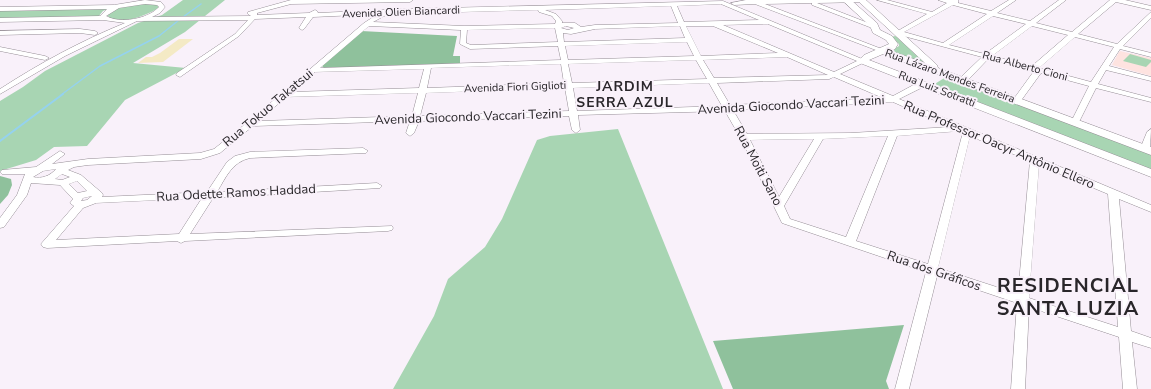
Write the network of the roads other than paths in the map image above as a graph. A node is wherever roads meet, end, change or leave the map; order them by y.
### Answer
1 (139, 0) edge
2 (400, 0) edge
3 (410, 0) edge
4 (573, 0) edge
5 (577, 0) edge
6 (711, 0) edge
7 (749, 0) edge
8 (862, 0) edge
9 (880, 0) edge
10 (941, 0) edge
11 (1013, 0) edge
12 (1063, 0) edge
13 (1114, 0) edge
14 (1117, 0) edge
15 (155, 1) edge
16 (489, 1) edge
17 (847, 1) edge
18 (316, 2) junction
19 (737, 2) edge
20 (808, 2) junction
21 (955, 2) edge
22 (722, 3) junction
23 (757, 3) junction
24 (118, 5) edge
25 (673, 5) junction
26 (773, 6) junction
27 (268, 8) junction
28 (569, 8) junction
29 (582, 8) junction
30 (1151, 8) edge
31 (0, 9) edge
32 (531, 9) junction
33 (260, 10) junction
34 (483, 10) junction
35 (491, 10) junction
36 (404, 11) junction
37 (392, 12) junction
38 (352, 13) junction
39 (992, 13) junction
40 (154, 14) junction
41 (933, 14) junction
42 (1151, 14) edge
43 (308, 15) junction
44 (254, 17) junction
45 (104, 18) junction
46 (225, 18) junction
47 (172, 19) junction
48 (0, 20) edge
49 (136, 20) junction
50 (120, 21) junction
51 (768, 22) junction
52 (715, 24) junction
53 (1032, 24) junction
54 (682, 25) junction
55 (364, 26) junction
56 (874, 26) junction
57 (890, 26) junction
58 (911, 26) junction
59 (574, 27) junction
60 (302, 28) dead end
61 (464, 28) junction
62 (559, 28) junction
63 (117, 29) junction
64 (0, 33) edge
65 (95, 33) dead end
66 (898, 33) junction
67 (884, 34) junction
68 (1074, 35) junction
69 (689, 40) junction
70 (561, 43) junction
71 (944, 45) junction
72 (1118, 47) junction
73 (0, 49) edge
74 (883, 51) junction
75 (790, 55) junction
76 (1151, 55) edge
77 (987, 56) junction
78 (44, 58) dead end
79 (699, 58) junction
80 (863, 61) junction
81 (566, 62) junction
82 (428, 67) junction
83 (1105, 67) junction
84 (313, 70) junction
85 (1036, 70) junction
86 (938, 71) junction
87 (180, 75) dead end
88 (834, 75) junction
89 (1151, 78) edge
90 (963, 80) junction
91 (711, 82) junction
92 (922, 84) junction
93 (1093, 85) junction
94 (569, 86) junction
95 (422, 90) junction
96 (0, 92) edge
97 (284, 95) junction
98 (892, 100) junction
99 (1017, 100) junction
100 (1151, 100) edge
101 (726, 108) junction
102 (574, 113) junction
103 (415, 118) junction
104 (1075, 122) junction
105 (251, 124) junction
106 (576, 130) dead end
107 (964, 130) junction
108 (1151, 132) edge
109 (410, 133) dead end
110 (893, 134) junction
111 (744, 137) junction
112 (820, 137) junction
113 (1148, 150) edge
114 (364, 151) dead end
115 (1035, 160) junction
116 (58, 167) junction
117 (39, 169) junction
118 (2, 172) edge
119 (1151, 173) edge
120 (78, 177) junction
121 (28, 178) junction
122 (43, 180) junction
123 (64, 184) junction
124 (377, 186) dead end
125 (1113, 193) junction
126 (22, 195) junction
127 (210, 195) junction
128 (96, 197) junction
129 (78, 202) junction
130 (779, 206) junction
131 (1151, 210) edge
132 (786, 221) joint
133 (0, 225) edge
134 (388, 228) dead end
135 (181, 239) junction
136 (850, 242) junction
137 (932, 269) junction
138 (1023, 300) junction
139 (1125, 334) junction
140 (1151, 343) edge
141 (902, 389) edge
142 (1018, 389) edge
143 (1130, 389) edge

1 - 24 street
2 - 3 street, Avenida Olien Biancardi
2 - 18 street, Avenida Olien Biancardi
2 - 37 street
3 - 36 street
4 - 28 street
5 - 29 street
6 - 22 street, Rua Luiz Sotratti
7 - 23 street, Rua Lázaro Mendes Ferreira
8 - 17 street
8 - 57 main road
9 - 41 street
10 - 21 street
11 - 39 street
12 - 53 street
13 - 68 street
14 - 30 street
15 - 24 street
15 - 40 street
16 - 34 street
16 - 35 street
17 - 20 street
17 - 56 main road
18 - 27 street, Avenida Olien Biancardi
18 - 43 street
19 - 22 street, Avenida Olien Biancardi
19 - 23 street
20 - 26 street
20 - 56 street
21 - 39 street
21 - 41 street
22 - 25 street, Avenida Olien Biancardi
22 - 51 street, Rua Luiz Sotratti
23 - 26 street, Rua Lázaro Mendes Ferreira
24 - 31 street
24 - 45 street
25 - 29 street, Avenida Olien Biancardi
25 - 54 street, Rua Moiti Sano
26 - 74 street, Rua Lázaro Mendes Ferreira
27 - 33 street, Avenida Olien Biancardi
27 - 43 street
28 - 29 street, Avenida Olien Biancardi
28 - 32 street, Avenida Olien Biancardi
28 - 59 street
32 - 35 street, Avenida Olien Biancardi
32 - 62 street
33 - 44 street
33 - 46 street, Avenida Olien Biancardi
34 - 35 street, Avenida Olien Biancardi
34 - 36 street, Avenida Olien Biancardi
36 - 37 street, Avenida Olien Biancardi
37 - 38 street, Avenida Olien Biancardi
37 - 55 street, Rua Tokuo Takatsui
38 - 43 street, Avenida Olien Biancardi
38 - 55 street
39 - 53 street
39 - 71 street
40 - 47 street, Avenida Olien Biancardi
40 - 49 street
41 - 58 street
42 - 72 street
43 - 44 street, Avenida Olien Biancardi
43 - 60 street
44 - 46 street, Avenida Olien Biancardi
44 - 87 street
45 - 48 street
45 - 50 street
46 - 47 street, Avenida Olien Biancardi
47 - 49 street, Avenida Olien Biancardi
49 - 50 street
49 - 63 street
50 - 63 street
51 - 52 street
51 - 80 street, Rua Luiz Sotratti
52 - 54 street
52 - 75 street, Rua Professor Oacyr Antônio Ellero
53 - 68 street
53 - 77 street
54 - 59 street
54 - 69 street, Rua Moiti Sano
55 - 61 street
55 - 84 street, Rua Tokuo Takatsui
56 - 57 main road
56 - 67 main road
57 - 58 street
57 - 66 main road
58 - 66 street
59 - 62 street
59 - 70 street
61 - 62 street
61 - 70 street
62 - 70 street
63 - 96 street
64 - 65 street
66 - 67 main road
66 - 71 street, Rua Alberto Cioni
66 - 86 main road
67 - 74 main road
68 - 72 street
68 - 85 street
69 - 70 street
69 - 79 street, Rua Moiti Sano
70 - 81 street
71 - 77 street, Rua Alberto Cioni
72 - 76 street
72 - 83 street
73 - 78 street
74 - 80 main road, Avenida Fiori Giglioti
74 - 86 main road, Rua Lázaro Mendes Ferreira
75 - 79 street
75 - 88 street, Rua Professor Oacyr Antônio Ellero
77 - 85 street, Rua Alberto Cioni
77 - 90 street
79 - 81 street
79 - 91 street, Rua Moiti Sano
80 - 88 street, Avenida Fiori Giglioti
80 - 92 main road, Rua Luiz Sotratti
81 - 82 street
81 - 94 street
82 - 84 street
82 - 95 street
83 - 89 street
83 - 93 street
84 - 97 street, Rua Tokuo Takatsui
85 - 93 street, Rua Alberto Cioni
85 - 99 street
86 - 90 main road, Rua Lázaro Mendes Ferreira
86 - 92 main road, Avenida Giocondo Vaccari Tezini
88 - 91 street, Avenida Fiori Giglioti
88 - 98 street, Rua Professor Oacyr Antônio Ellero
90 - 99 main road, Rua Lázaro Mendes Ferreira
91 - 94 street, Avenida Fiori Giglioti
91 - 101 street, Rua Moiti Sano
92 - 98 street, Avenida Giocondo Vaccari Tezini
92 - 119 main road, Rua Luiz Sotratti
93 - 100 street, Rua Alberto Cioni
93 - 104 street
94 - 95 street, Avenida Fiori Giglioti
94 - 102 street
95 - 97 street, Avenida Fiori Giglioti
95 - 103 street
97 - 105 street, Rua Tokuo Takatsui
98 - 101 street, Avenida Giocondo Vaccari Tezini
98 - 107 street, Rua Professor Oacyr Antônio Ellero
99 - 104 main road, Rua Lázaro Mendes Ferreira
101 - 102 street, Avenida Giocondo Vaccari Tezini
101 - 111 street, Rua Moiti Sano
102 - 103 street, Avenida Giocondo Vaccari Tezini
102 - 106 street
103 - 105 street, Avenida Giocondo Vaccari Tezini
103 - 109 street
104 - 113 main road, Rua Lázaro Mendes Ferreira
105 - 116 street, Rua Tokuo Takatsui
107 - 110 street
107 - 115 street, Rua Professor Oacyr Antônio Ellero
107 - 137 street
108 - 113 street
110 - 112 street
110 - 136 street
111 - 112 street
111 - 130 street, Rua Moiti Sano
112 - 130 street
114 - 127 street
115 - 125 street, Rua Professor Oacyr Antônio Ellero
115 - 138 street
116 - 117 street, Rua Tokuo Takatsui
116 - 117 street
116 - 120 street
116 - 122 street
117 - 118 street, Rua Tokuo Takatsui
117 - 121 street
118 - 121 street
120 - 123 street
120 - 128 street
121 - 122 street
121 - 126 street
122 - 123 street
122 - 126 street
123 - 129 street
124 - 127 street, Rua Odette Ramos Haddad
125 - 131 street, Rua Professor Oacyr Antônio Ellero
125 - 139 street
126 - 133 street
127 - 128 street, Rua Odette Ramos Haddad
127 - 135 street
128 - 129 street, Rua Odette Ramos Haddad
129 - 135 street
130 - 132 street, Rua Moiti Sano
132 - 136 street, Rua dos Gráficos
134 - 135 street
136 - 137 street, Rua dos Gráficos
137 - 138 street, Rua dos Gráficos
137 - 141 street
138 - 139 street, Rua dos Gráficos
138 - 142 street
139 - 140 street, Rua dos Gráficos
139 - 143 street

